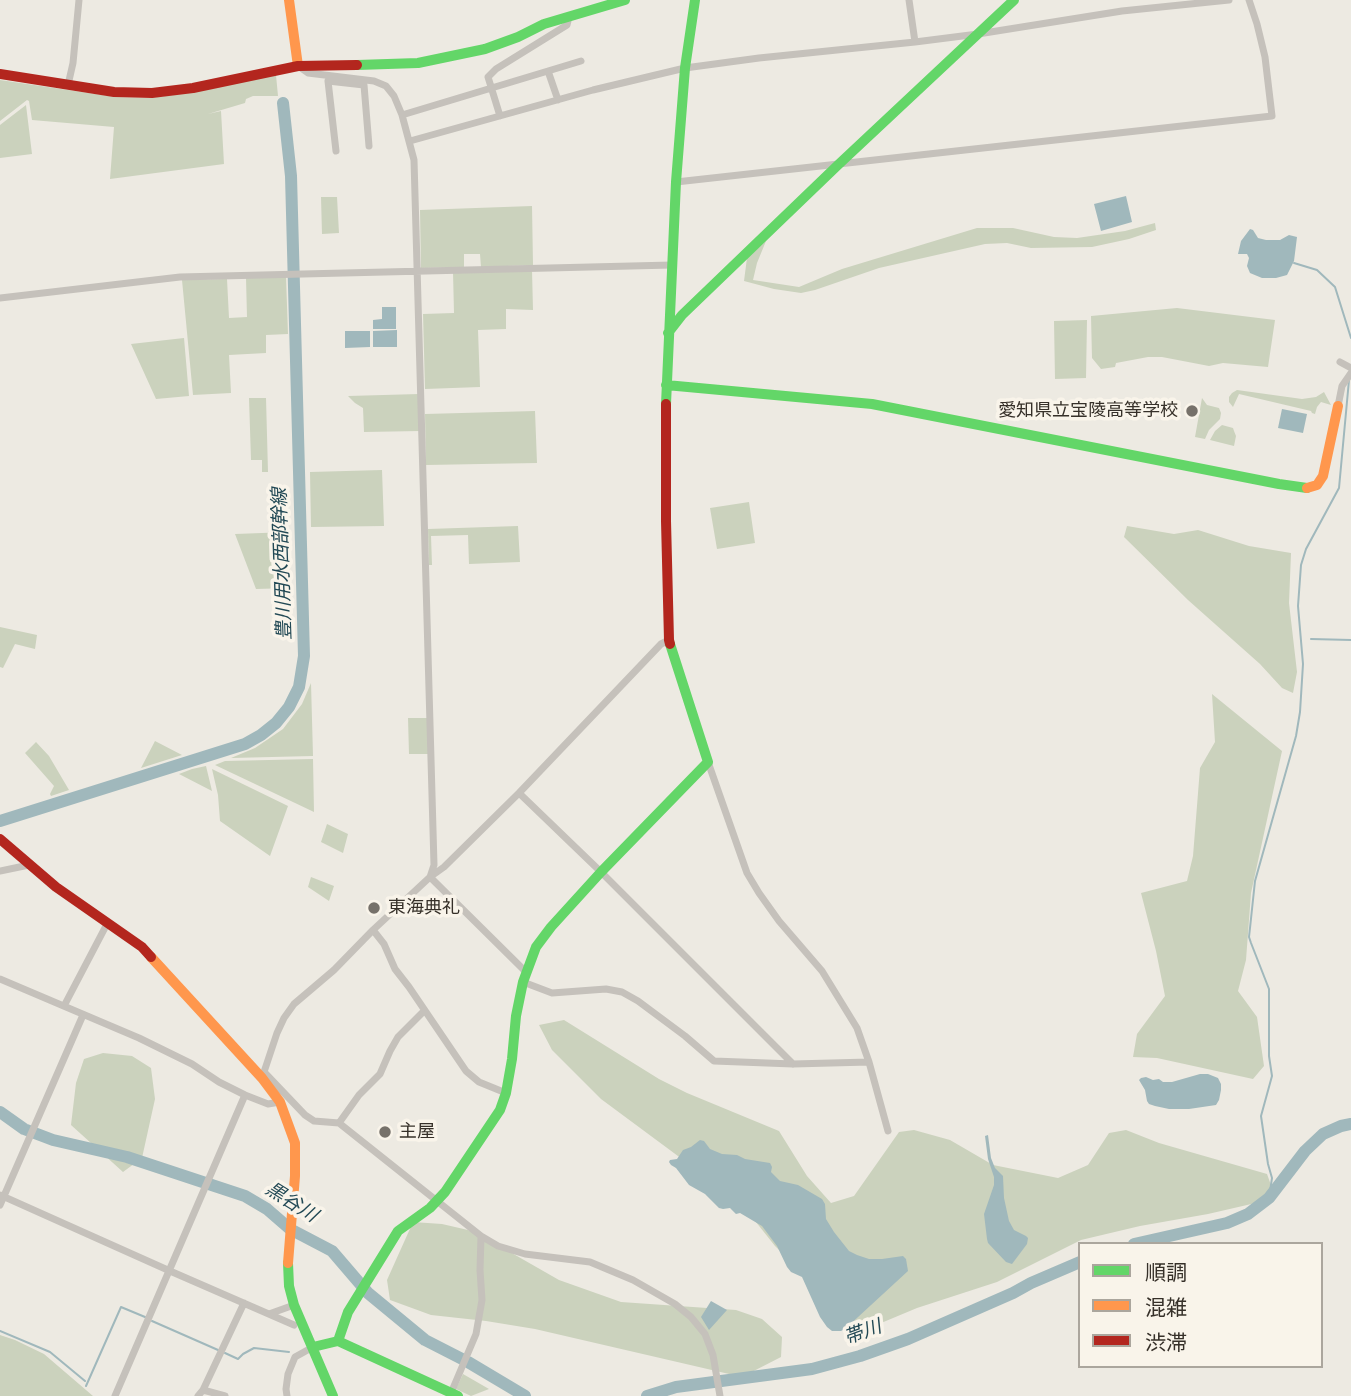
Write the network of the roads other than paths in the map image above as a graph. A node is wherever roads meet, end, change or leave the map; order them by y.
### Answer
1 (79, 0) edge
2 (289, 0) edge
3 (625, 0) edge
4 (695, 0) edge
5 (909, 0) edge
6 (1014, 0) edge
7 (1229, 0) edge
8 (1249, 0) edge
9 (569, 17) junction
10 (978, 34) junction
11 (915, 42) junction
12 (581, 61) dead end
13 (298, 66) junction
14 (685, 68) junction
15 (548, 71) junction
16 (0, 74) edge
17 (68, 85) junction
18 (491, 88) junction
19 (558, 100) junction
20 (402, 115) junction
21 (500, 116) junction
22 (410, 141) junction
23 (369, 146) dead end
24 (336, 151) dead end
25 (839, 164) junction
26 (676, 182) junction
27 (671, 265) junction
28 (418, 270) junction
29 (0, 298) edge
30 (668, 334) junction
31 (1340, 362) dead end
32 (1351, 370) edge
33 (666, 385) junction
34 (1338, 406) joint
35 (669, 640) junction
36 (708, 762) junction
37 (519, 793) junction
38 (0, 839) edge
39 (29, 865) junction
40 (0, 871) edge
41 (601, 872) junction
42 (430, 877) junction
43 (108, 922) junction
44 (373, 930) junction
45 (524, 977) junction
46 (0, 979) edge
47 (64, 1006) junction
48 (424, 1011) junction
49 (83, 1015) junction
50 (869, 1062) junction
51 (793, 1064) junction
52 (264, 1075) junction
53 (506, 1093) junction
54 (245, 1095) junction
55 (280, 1102) junction
56 (339, 1123) junction
57 (888, 1131) dead end
58 (2, 1196) edge
59 (437, 1201) junction
60 (0, 1205) edge
61 (481, 1236) junction
62 (170, 1271) junction
63 (244, 1303) junction
64 (294, 1305) junction
65 (269, 1314) junction
66 (294, 1325) dead end
67 (338, 1341) junction
68 (313, 1347) junction
69 (201, 1393) edge
70 (455, 1394) edge
71 (720, 1394) edge
72 (115, 1396) edge
73 (225, 1396) edge
74 (287, 1396) edge
75 (333, 1396) edge

1 - 17 street
2 - 13 street
3 - 9 street
4 - 14 street
5 - 11 street
6 - 10 street
7 - 10 street
8 - 25 street
9 - 13 street
9 - 18 street
10 - 11 street
10 - 25 street
11 - 14 street
12 - 15 street
13 - 17 street
13 - 20 street
14 - 19 street
14 - 26 street
15 - 18 street
15 - 19 street
16 - 17 street
18 - 20 street
18 - 21 street
19 - 21 street
20 - 22 street
21 - 22 street
22 - 28 street
23 - 24 street
25 - 26 street
25 - 30 street
26 - 27 street
27 - 28 street
27 - 30 street
28 - 29 street
28 - 42 street
30 - 33 street
31 - 32 street
32 - 34 street
33 - 34 street
33 - 35 street
35 - 36 street
35 - 37 street
36 - 41 street
36 - 50 street
37 - 41 street
37 - 42 street
38 - 39 street
39 - 40 street
39 - 43 street
41 - 45 street
41 - 51 street
42 - 44 street
42 - 45 street
43 - 47 street
43 - 52 street
44 - 48 street
44 - 52 street
45 - 51 street
45 - 53 street
46 - 47 street
47 - 49 street
48 - 53 street
48 - 56 street
49 - 54 street
49 - 58 street
50 - 51 street
50 - 57 street
52 - 55 street
52 - 56 street
53 - 59 street
54 - 55 street
54 - 62 street
55 - 64 street
56 - 59 street
58 - 60 street
58 - 62 street
59 - 61 street
59 - 67 street
61 - 70 street
61 - 71 street
62 - 63 street
62 - 72 street
63 - 65 street
63 - 69 street
64 - 65 street
64 - 68 street
65 - 66 street
67 - 68 street
67 - 70 street
68 - 74 street
68 - 75 street
69 - 73 street

